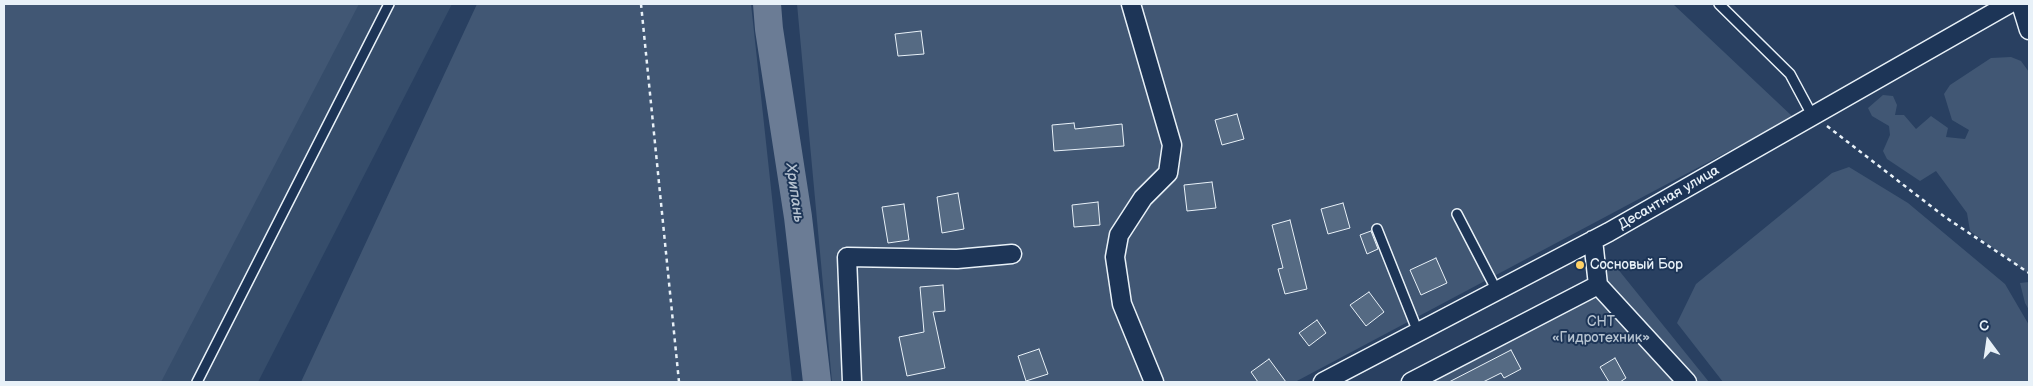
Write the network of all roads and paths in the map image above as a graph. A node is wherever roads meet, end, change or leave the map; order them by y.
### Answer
1 (389, 4) edge
2 (640, 4) edge
3 (1132, 4) edge
4 (1719, 4) edge
5 (2009, 4) edge
6 (2021, 4) edge
7 (2029, 30) edge
8 (1812, 115) junction
9 (1457, 214) dead end
10 (1377, 229) dead end
11 (1593, 240) junction
12 (1012, 254) dead end
13 (2029, 273) edge
14 (1598, 285) junction
15 (1497, 291) junction
16 (1418, 332) junction
17 (1679, 380) edge
18 (197, 382) edge
19 (679, 382) edge
20 (852, 382) edge
21 (1154, 382) edge
22 (1323, 382) edge
23 (1411, 382) edge

1 - 18 lane
2 - 19 path
3 - 21 street
4 - 8 lane
5 - 8 street, Десантная улица
6 - 7 street
8 - 11 street, Десантная улица
8 - 13 path
9 - 15 lane
10 - 16 lane
11 - 14 street
11 - 15 street, Десантная улица
12 - 20 street
14 - 17 street
14 - 23 street
15 - 16 street, Десантная улица
16 - 22 street, Десантная улица

